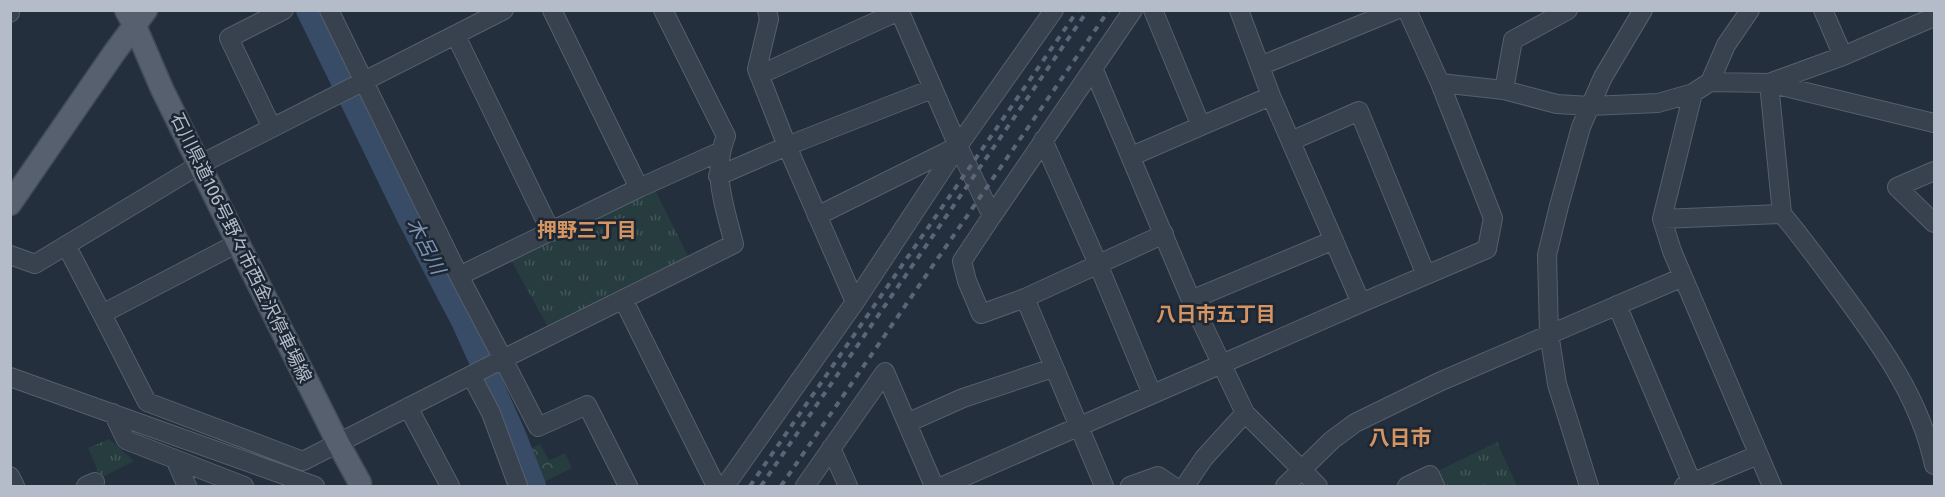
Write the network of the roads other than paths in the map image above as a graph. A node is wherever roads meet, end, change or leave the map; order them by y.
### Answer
1 (284, 10) edge
2 (329, 10) edge
3 (504, 10) edge
4 (552, 10) edge
5 (663, 10) edge
6 (767, 10) edge
7 (1054, 10) edge
8 (1133, 10) edge
9 (1153, 10) edge
10 (1239, 10) edge
11 (1396, 10) edge
12 (1407, 10) edge
13 (1568, 10) edge
14 (1643, 10) edge
15 (1750, 10) edge
16 (1823, 10) edge
17 (899, 11) edge
18 (136, 14) edge
19 (1935, 17) edge
20 (1910, 19) edge
21 (456, 36) junction
22 (1843, 56) junction
23 (1260, 66) junction
24 (1093, 68) junction
25 (759, 75) junction
26 (1710, 82) junction
27 (362, 83) junction
28 (1440, 83) junction
29 (1769, 83) junction
30 (932, 89) junction
31 (1504, 90) junction
32 (1693, 93) junction
33 (1271, 96) junction
34 (1590, 106) junction
35 (1935, 123) edge
36 (1201, 126) junction
37 (272, 128) junction
38 (1043, 140) junction
39 (1291, 141) junction
40 (787, 146) junction
41 (958, 146) junction
42 (719, 152) junction
43 (1132, 156) junction
44 (199, 165) junction
45 (1935, 171) edge
46 (718, 176) junction
47 (639, 188) junction
48 (10, 204) edge
49 (1782, 214) junction
50 (817, 216) junction
51 (992, 216) junction
52 (1662, 219) junction
53 (1935, 223) edge
54 (551, 232) junction
55 (1164, 234) junction
56 (1334, 240) junction
57 (238, 243) junction
58 (66, 245) junction
59 (10, 255) edge
60 (1098, 264) junction
61 (1426, 275) junction
62 (459, 276) junction
63 (1683, 277) junction
64 (1025, 298) junction
65 (623, 299) junction
66 (1191, 300) junction
67 (855, 302) junction
68 (1361, 303) junction
69 (1617, 305) junction
70 (102, 314) junction
71 (1549, 333) junction
72 (498, 361) junction
73 (1220, 364) junction
74 (1053, 368) junction
75 (473, 374) junction
76 (10, 377) edge
77 (1152, 394) junction
78 (147, 402) junction
79 (408, 407) junction
80 (113, 413) junction
81 (1245, 413) junction
82 (135, 422) junction
83 (907, 423) junction
84 (1078, 427) junction
85 (338, 443) junction
86 (831, 448) junction
87 (1758, 455) junction
88 (175, 459) junction
89 (1935, 465) edge
90 (1301, 469) junction
91 (10, 476) edge
92 (364, 484) edge
93 (1688, 485) edge
94 (15, 486) edge
95 (188, 486) edge
96 (244, 486) edge
97 (315, 486) edge
98 (450, 486) edge
99 (518, 486) edge
100 (628, 486) edge
101 (716, 486) edge
102 (725, 486) edge
103 (805, 486) edge
104 (848, 486) edge
105 (934, 486) edge
106 (943, 486) edge
107 (1104, 486) edge
108 (1130, 486) edge
109 (1173, 486) edge
110 (1185, 486) edge
111 (1285, 486) edge
112 (1318, 486) edge
113 (1407, 486) edge
114 (1435, 486) edge
115 (1589, 486) edge
116 (1772, 486) edge

1 - 37 street
2 - 27 street
3 - 21 street
4 - 47 street
5 - 42 street
6 - 25 street
7 - 41 street
8 - 24 street
9 - 36 street
10 - 23 street
11 - 23 street
12 - 28 street
13 - 31 street
14 - 34 street
15 - 26 street
16 - 22 street
17 - 25 street
17 - 30 street
18 - 44 main road, 石川県道106号野々市西金沢停車場線
18 - 48 main road
19 - 20 street
20 - 22 street
21 - 27 street
21 - 54 street
22 - 29 street
23 - 33 street
24 - 38 street
24 - 43 street
25 - 40 street
26 - 29 street
26 - 32 street
27 - 37 street
27 - 62 street
28 - 31 street
28 - 61 street
29 - 35 street
29 - 49 street
30 - 40 street
30 - 41 street
31 - 34 street
32 - 34 street
32 - 52 street
33 - 36 street
33 - 39 street
34 - 71 street
36 - 43 street
37 - 44 street
38 - 51 street
38 - 60 street
39 - 56 street
39 - 61 street
40 - 46 street
40 - 50 street
41 - 50 street
41 - 51 street
41 - 67 street
42 - 46 street
42 - 47 street
43 - 55 street
44 - 57 main road, 石川県道106号野々市西金沢停車場線
44 - 58 street
45 - 53 street
46 - 65 street
47 - 54 street
49 - 52 street
49 - 89 street
50 - 67 street
51 - 64 street
52 - 63 street
54 - 62 street
55 - 60 street
55 - 66 street
56 - 66 street
56 - 68 street
57 - 70 street
57 - 85 main road, 石川県道106号野々市西金沢停車場線
58 - 59 street
58 - 70 street
60 - 64 street
60 - 77 street
61 - 68 street
62 - 72 street
63 - 69 street
63 - 87 street
64 - 74 street
65 - 72 street
65 - 101 street
66 - 73 street
67 - 102 street
68 - 73 street
69 - 71 street
69 - 93 street
70 - 78 street
71 - 90 street
71 - 115 street
72 - 75 street
72 - 100 street
73 - 77 street
73 - 81 street
74 - 83 street
74 - 84 street
75 - 79 street
75 - 99 street
76 - 80 street
77 - 84 street
78 - 82 street
78 - 85 street
79 - 85 street
79 - 98 street
80 - 82 street
80 - 88 street
81 - 90 street
81 - 110 street
82 - 97 street
83 - 86 street
83 - 105 street
84 - 106 street
84 - 107 street
85 - 92 main road, 石川県道106号野々市西金沢停車場線
86 - 103 street
86 - 104 street
87 - 93 street
87 - 116 street
88 - 95 street
88 - 96 street
90 - 111 street
90 - 112 street
91 - 94 street
108 - 109 street
113 - 114 street

